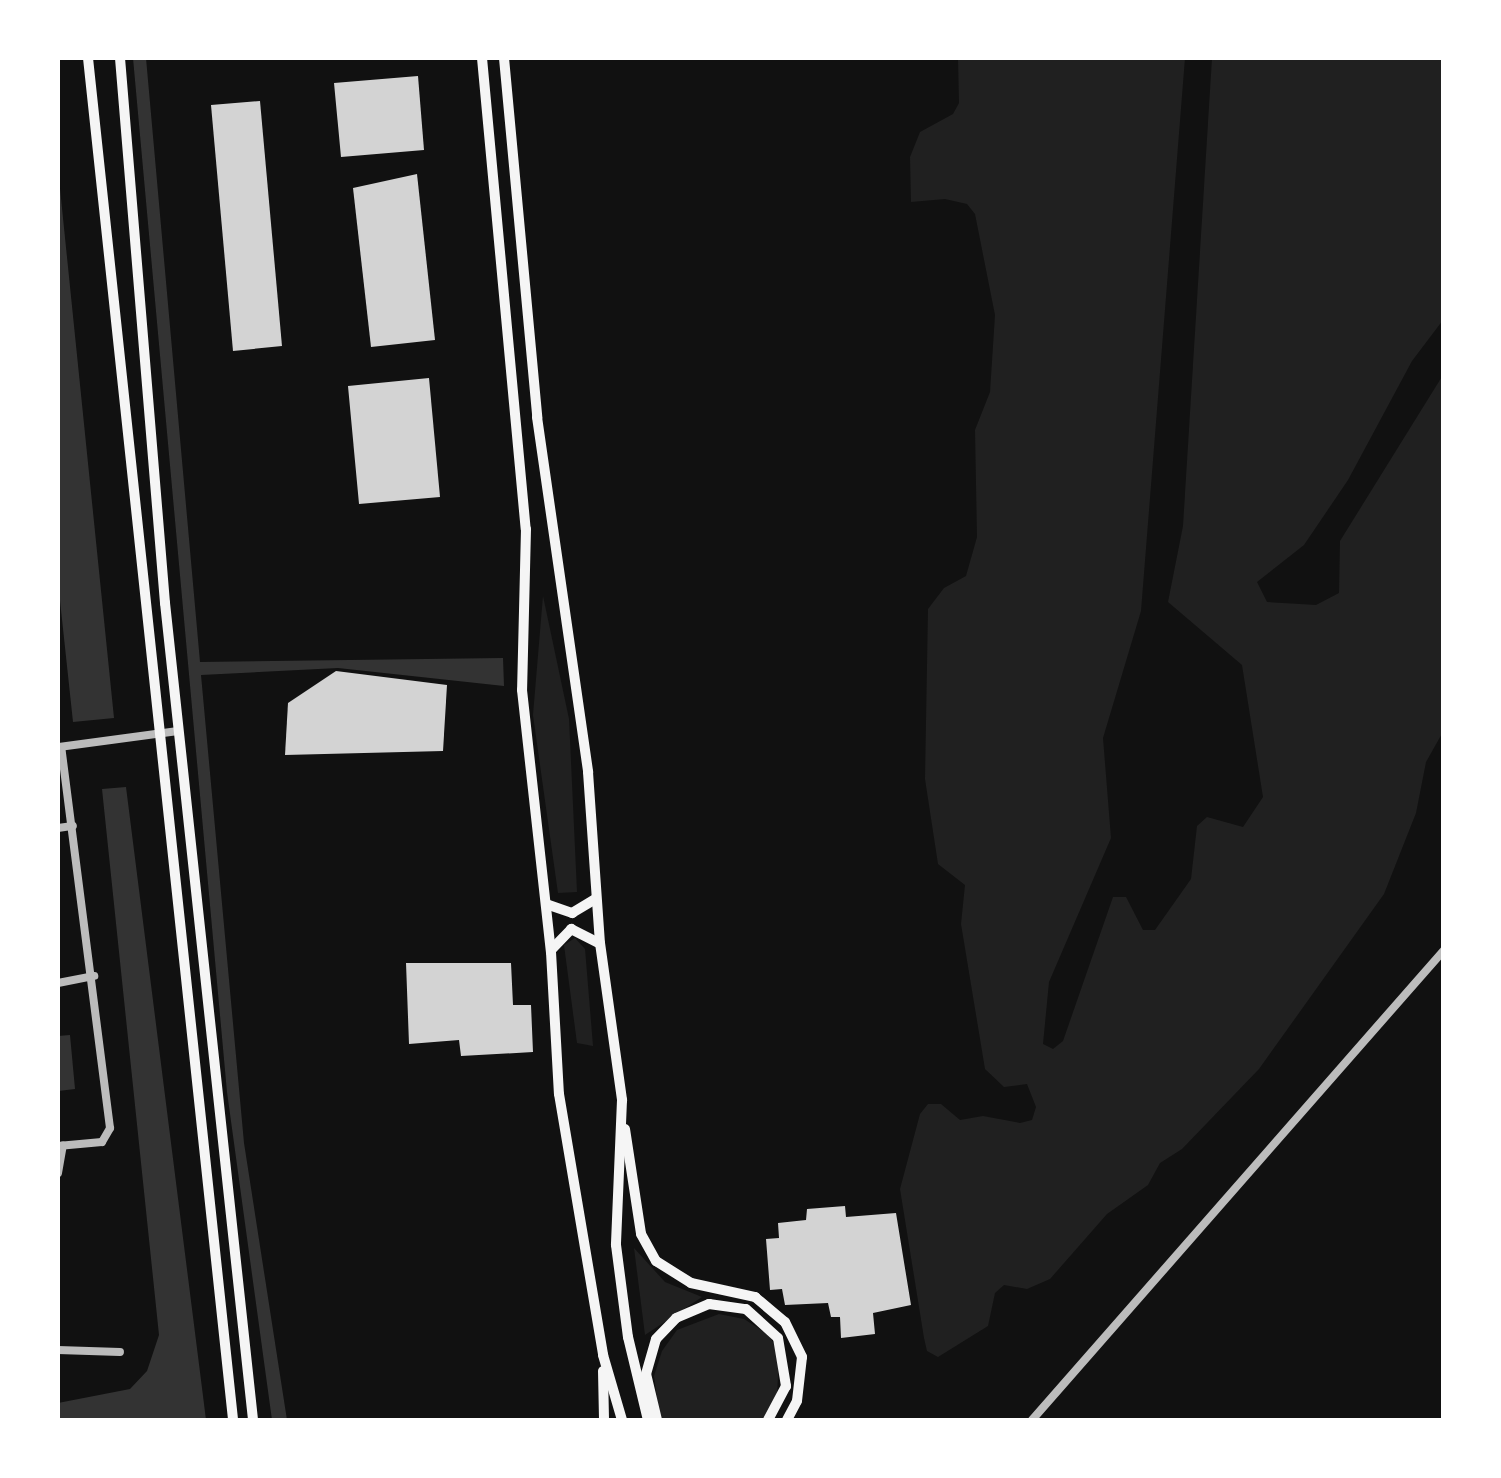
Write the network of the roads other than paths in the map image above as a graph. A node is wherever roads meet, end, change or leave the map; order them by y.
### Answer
1 (88, 58) edge
2 (120, 58) edge
3 (482, 58) edge
4 (504, 58) edge
5 (178, 732) junction
6 (158, 734) junction
7 (60, 747) edge
8 (72, 826) junction
9 (58, 828) edge
10 (595, 900) junction
11 (546, 904) junction
12 (600, 943) junction
13 (1444, 950) edge
14 (551, 952) junction
15 (94, 976) junction
16 (58, 984) edge
17 (622, 1100) junction
18 (60, 1146) edge
19 (58, 1172) edge
20 (58, 1350) edge
21 (120, 1352) dead end
22 (603, 1354) junction
23 (233, 1420) edge
24 (253, 1420) edge
25 (604, 1420) edge
26 (622, 1420) edge
27 (648, 1420) edge
28 (657, 1420) edge
29 (768, 1420) edge
30 (786, 1420) edge
31 (1032, 1420) edge

1 - 6 main road
2 - 5 main road
3 - 11 main road
4 - 10 main road
5 - 6 street
5 - 24 main road
6 - 7 street
6 - 23 main road
7 - 8 street
8 - 9 street
8 - 15 street
10 - 11 main road
10 - 12 main road
11 - 14 main road
12 - 14 main road
12 - 17 main road
13 - 31 street
14 - 22 main road
15 - 16 street
15 - 18 street
17 - 27 main road
17 - 30 main road
18 - 19 street
20 - 21 street
22 - 25 main road
22 - 26 main road
28 - 29 main road

